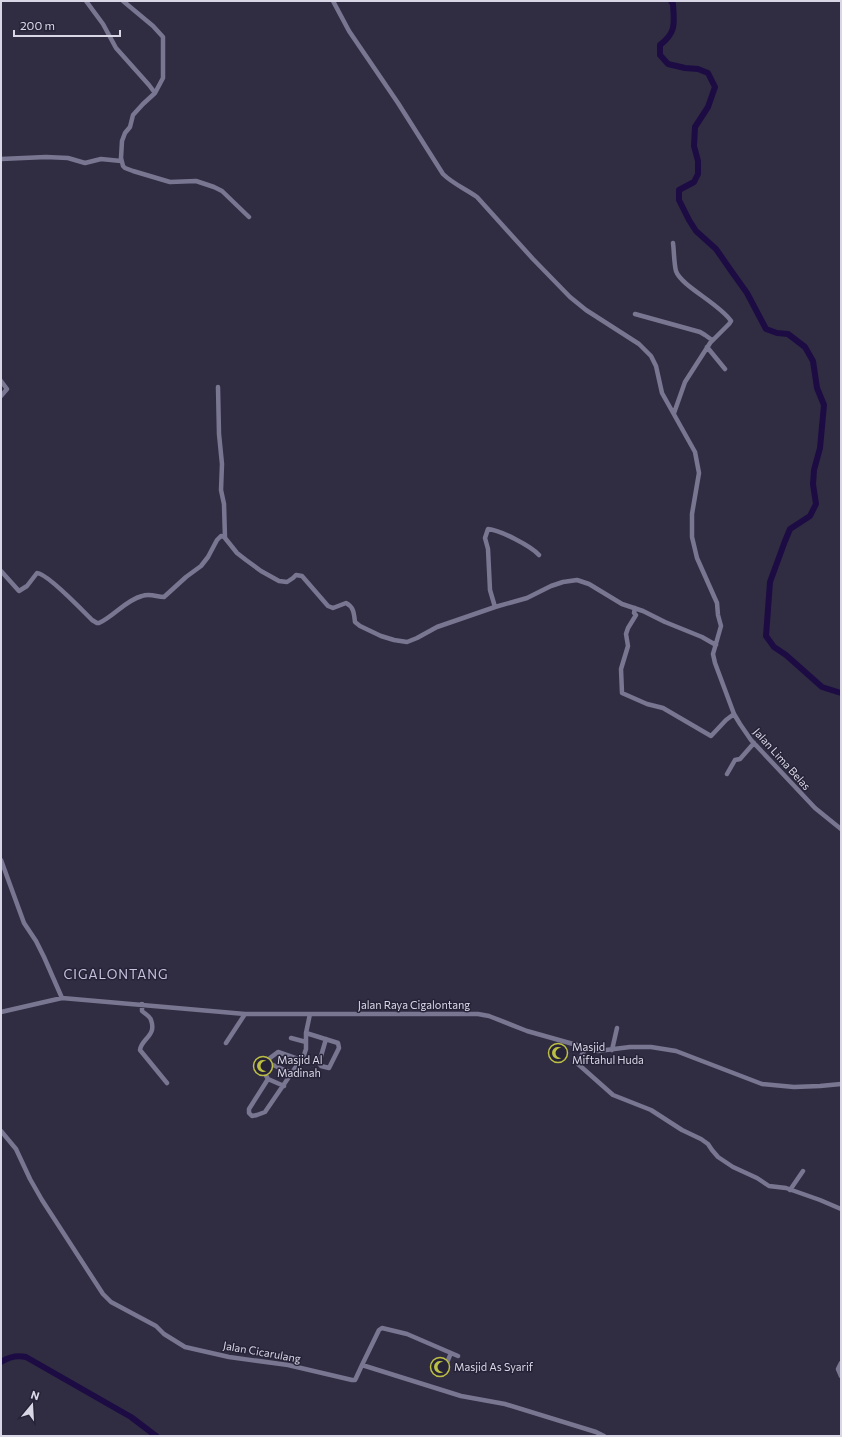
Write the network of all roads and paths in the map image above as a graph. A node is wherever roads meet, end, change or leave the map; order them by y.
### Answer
1 (86, 1) edge
2 (122, 1) edge
3 (333, 1) edge
4 (155, 94) junction
5 (1, 159) edge
6 (121, 161) junction
7 (249, 217) dead end
8 (672, 243) dead end
9 (635, 314) dead end
10 (711, 342) junction
11 (707, 348) junction
12 (726, 369) dead end
13 (1, 381) edge
14 (218, 387) dead end
15 (1, 396) edge
16 (674, 413) junction
17 (225, 537) junction
18 (539, 555) dead end
19 (1, 571) edge
20 (495, 607) junction
21 (635, 608) junction
22 (716, 645) junction
23 (734, 714) junction
24 (754, 743) junction
25 (727, 774) dead end
26 (841, 829) edge
27 (1, 860) edge
28 (62, 998) junction
29 (142, 1004) junction
30 (1, 1012) edge
31 (245, 1014) junction
32 (310, 1014) junction
33 (617, 1028) dead end
34 (306, 1033) junction
35 (291, 1038) dead end
36 (326, 1039) junction
37 (306, 1042) junction
38 (226, 1043) dead end
39 (586, 1048) junction
40 (611, 1050) junction
41 (301, 1060) junction
42 (268, 1063) junction
43 (292, 1073) junction
44 (268, 1079) junction
45 (167, 1082) dead end
46 (841, 1084) edge
47 (284, 1086) junction
48 (1, 1131) edge
49 (803, 1171) dead end
50 (790, 1190) junction
51 (841, 1209) edge
52 (451, 1353) junction
53 (458, 1356) dead end
54 (841, 1363) edge
55 (362, 1365) junction
56 (446, 1365) dead end
57 (841, 1376) edge
58 (604, 1436) edge

1 - 4 street
2 - 4 street
3 - 16 street, Jalan Lima Belas
4 - 6 street
5 - 6 street
6 - 7 street
8 - 10 street
9 - 10 street
10 - 11 street
11 - 12 street
11 - 16 street
13 - 15 street
14 - 17 street
16 - 22 street, Jalan Lima Belas
17 - 19 street
17 - 20 street
18 - 20 street
20 - 21 street
21 - 22 street
21 - 23 street
22 - 23 street, Jalan Lima Belas
23 - 24 street, Jalan Lima Belas
24 - 25 street
24 - 26 street, Jalan Lima Belas
27 - 28 street
28 - 29 street, Jalan Raya Cigalontang
28 - 30 street, Jalan Raya Cigalontang
29 - 31 street, Jalan Raya Cigalontang
29 - 45 street
31 - 32 street, Jalan Raya Cigalontang
31 - 38 street
32 - 34 street
32 - 39 street, Jalan Raya Cigalontang
33 - 40 street
34 - 36 street
34 - 37 street
35 - 37 street
36 - 36 street
37 - 41 street
39 - 40 street, Jalan Raya Cigalontang
39 - 50 street
40 - 46 street, Jalan Raya Cigalontang
41 - 42 street
41 - 43 street
42 - 43 street
42 - 44 street
43 - 47 street
44 - 47 street
44 - 47 street
48 - 55 street, Jalan Cicarulang
49 - 50 street
50 - 51 street
52 - 53 street
52 - 55 street
52 - 56 street
54 - 57 street
55 - 58 street

